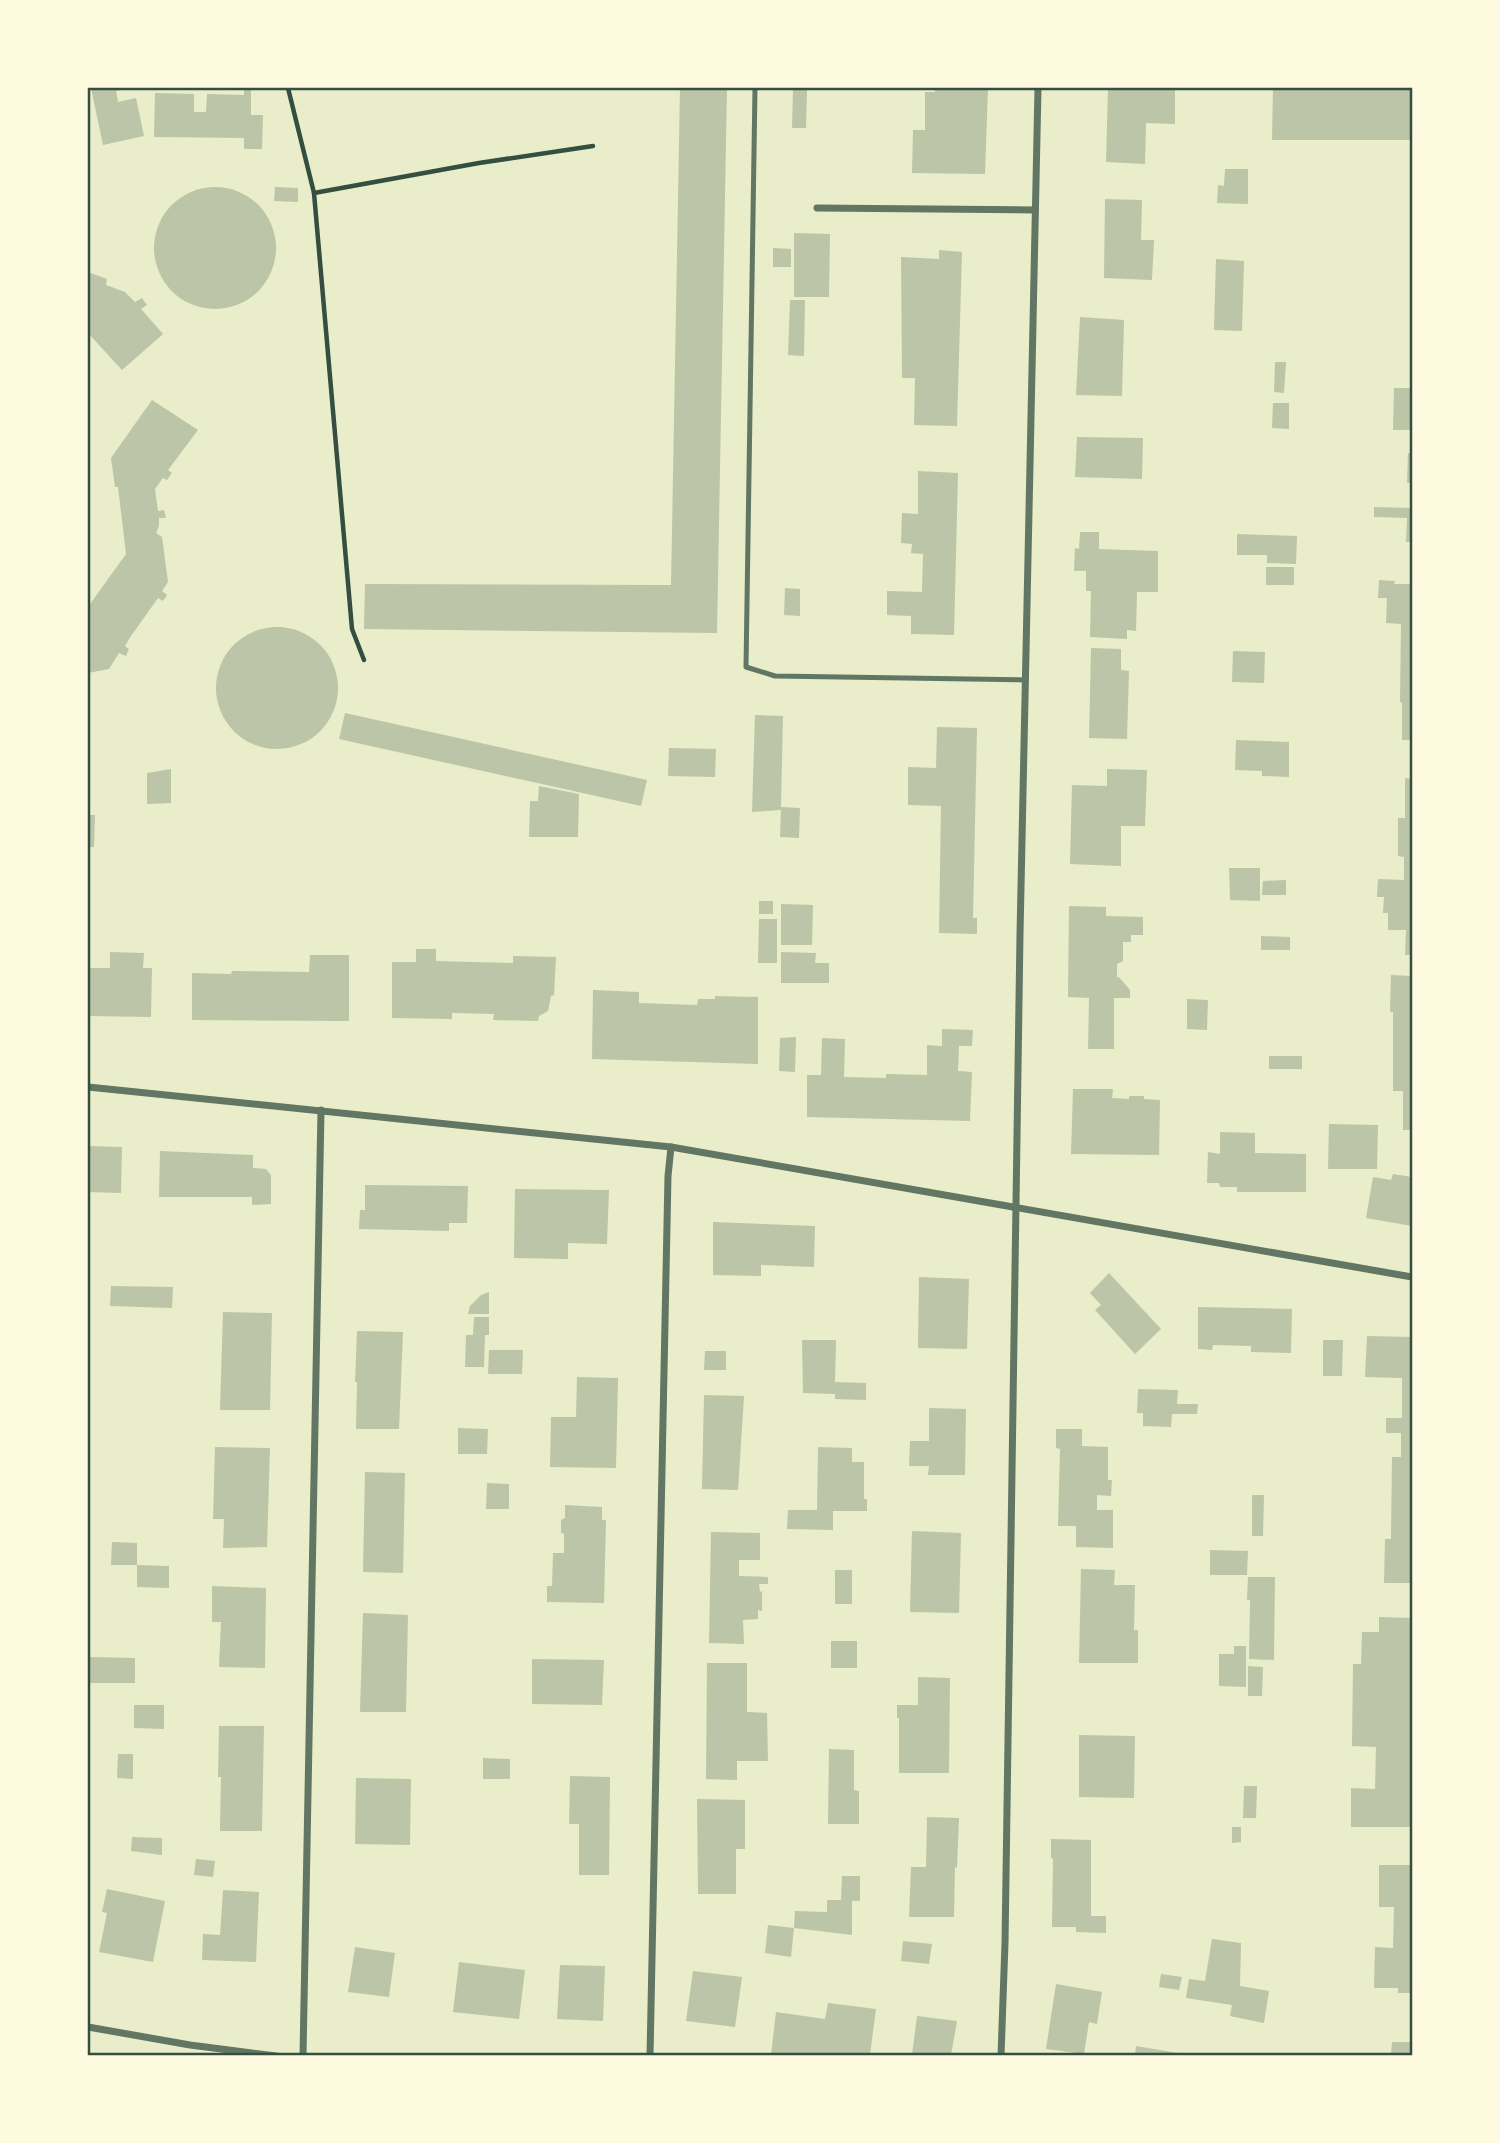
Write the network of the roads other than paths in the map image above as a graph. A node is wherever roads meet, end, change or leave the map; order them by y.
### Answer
1 (755, 88) edge
2 (1038, 88) edge
3 (817, 208) dead end
4 (1035, 210) junction
5 (1026, 680) junction
6 (88, 1087) edge
7 (321, 1110) junction
8 (671, 1147) junction
9 (1017, 1207) junction
10 (1412, 1277) edge
11 (88, 2026) edge
12 (275, 2056) edge
13 (303, 2056) edge
14 (650, 2056) edge
15 (1001, 2056) edge

1 - 5 lane
2 - 4 street
3 - 4 street
4 - 5 street
5 - 9 street
6 - 7 street
7 - 8 street
7 - 13 street
8 - 9 street
8 - 14 street
9 - 10 street
9 - 15 street
11 - 12 street

